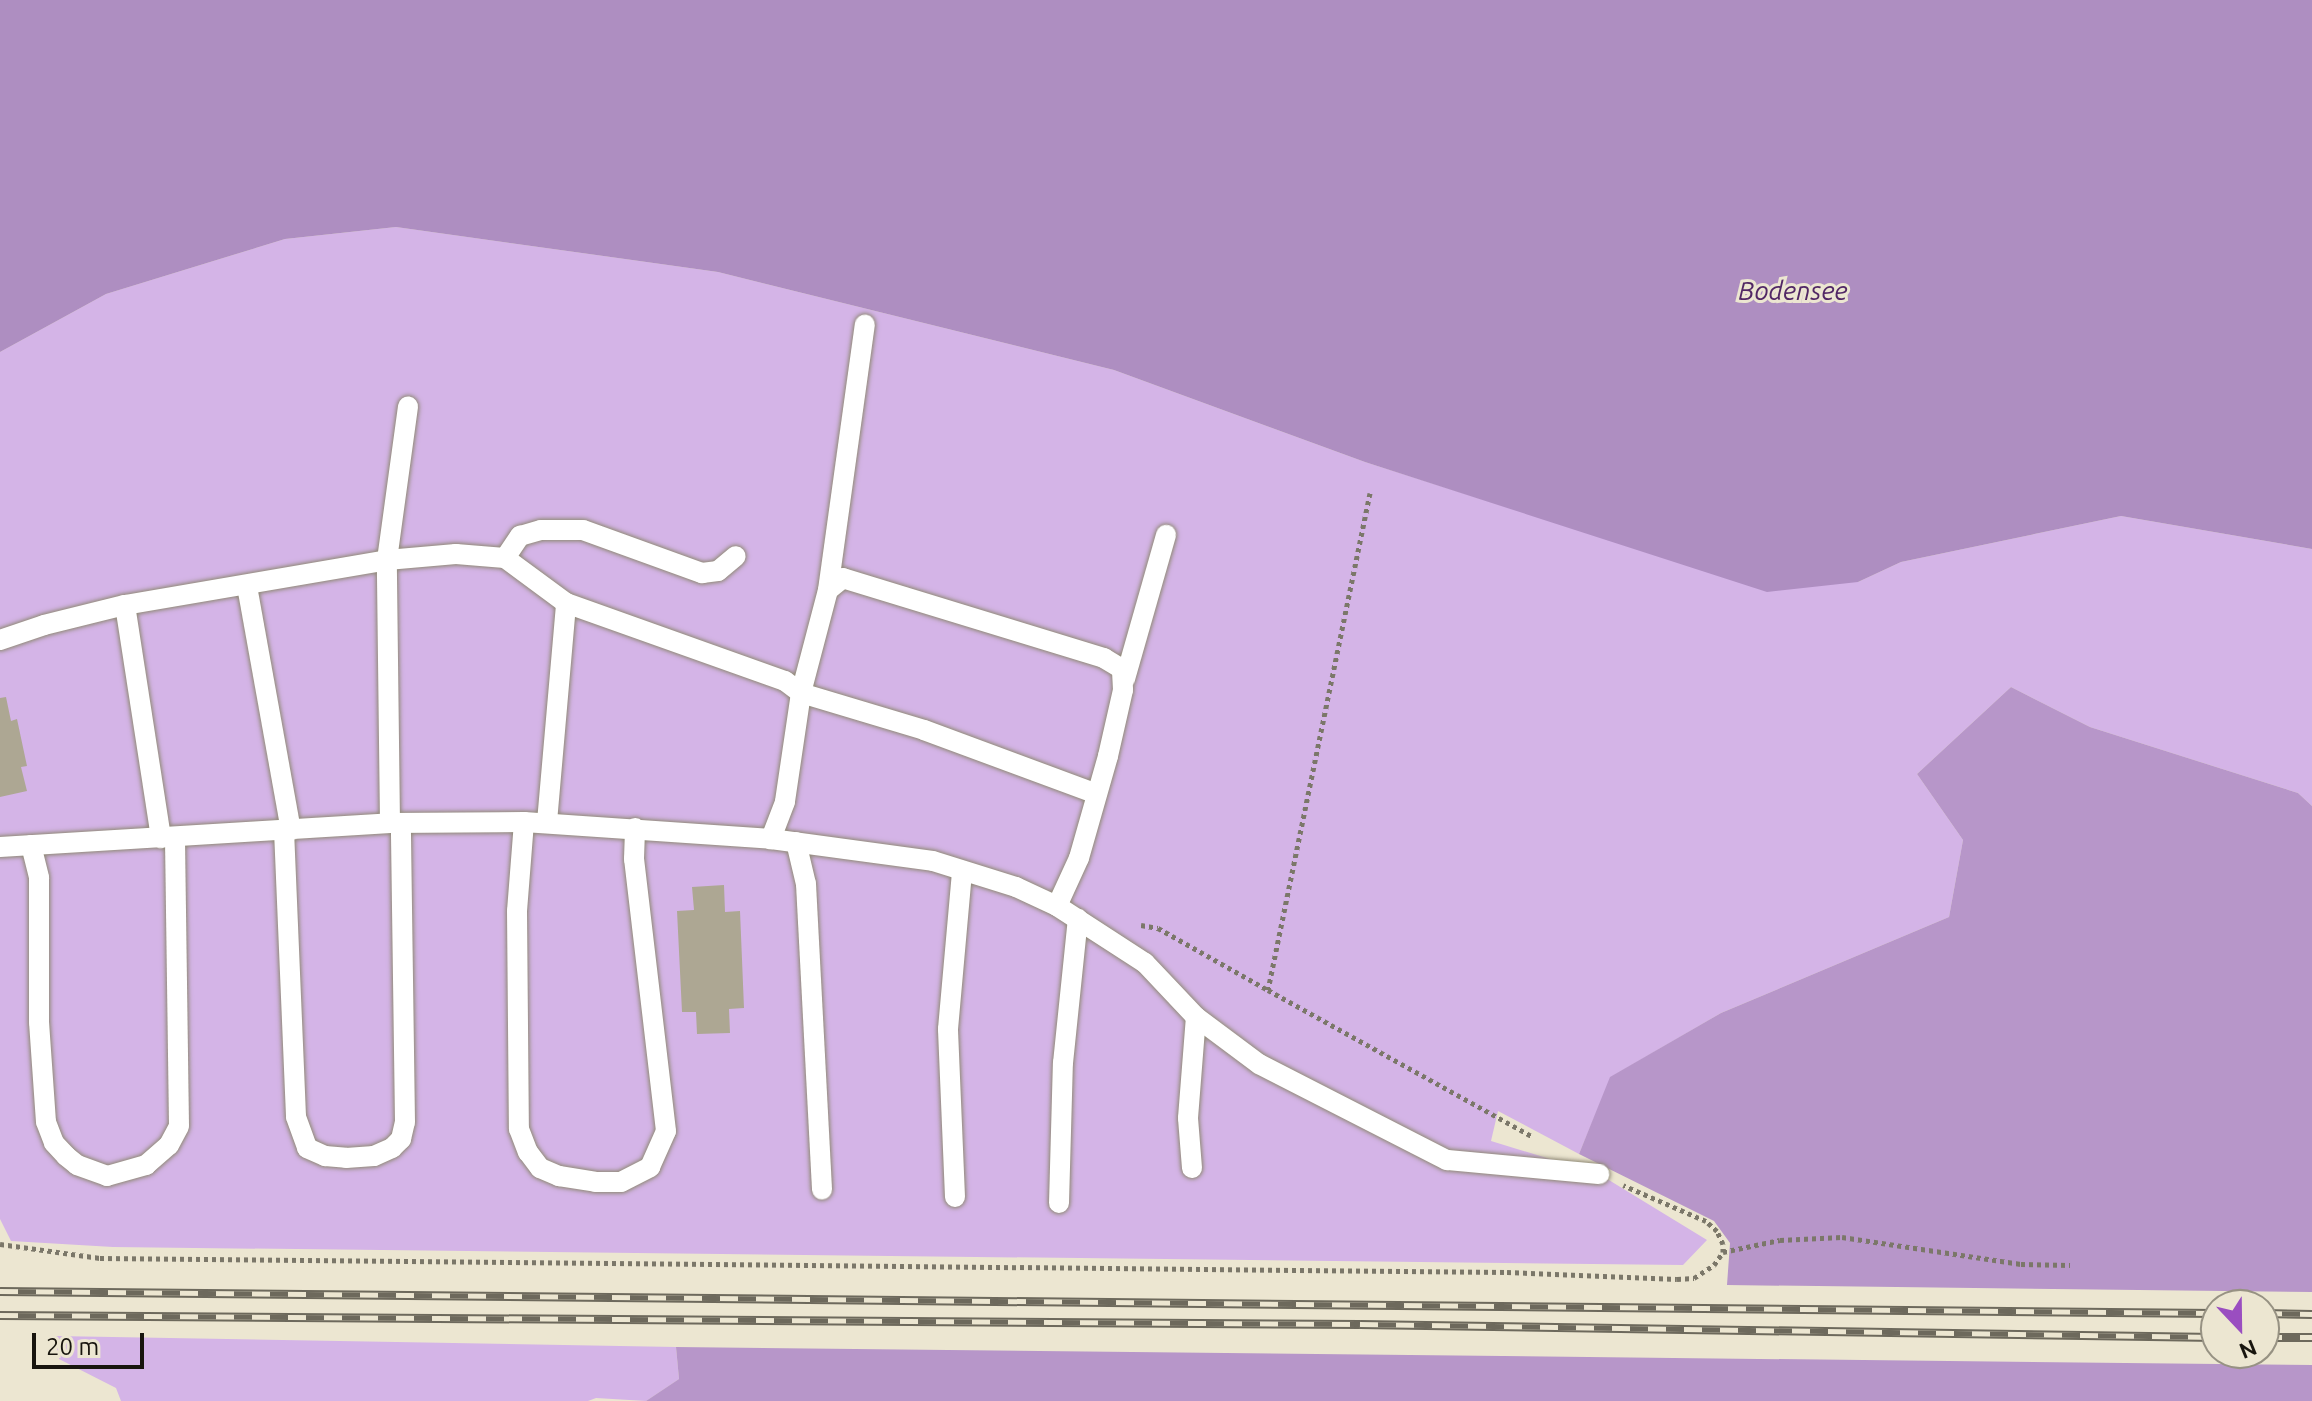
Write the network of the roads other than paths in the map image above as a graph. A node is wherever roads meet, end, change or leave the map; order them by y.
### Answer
1 (865, 325) dead end
2 (408, 406) dead end
3 (1166, 535) dead end
4 (736, 556) dead end
5 (505, 558) junction
6 (387, 560) junction
7 (247, 586) junction
8 (828, 590) junction
9 (566, 603) junction
10 (125, 605) junction
11 (0, 640) edge
12 (1125, 679) junction
13 (801, 693) junction
14 (1097, 794) junction
15 (524, 822) junction
16 (547, 822) junction
17 (395, 824) junction
18 (635, 828) junction
19 (288, 830) junction
20 (168, 838) junction
21 (771, 839) junction
22 (796, 842) junction
23 (31, 845) junction
24 (0, 847) edge
25 (962, 871) junction
26 (1057, 906) junction
27 (1078, 919) junction
28 (1196, 1017) junction
29 (1192, 1168) dead end
30 (1599, 1174) road end
31 (822, 1190) dead end
32 (955, 1197) dead end
33 (1059, 1203) dead end

1 - 8 lane
2 - 6 lane
3 - 12 lane
4 - 5 lane
5 - 6 lane
5 - 9 lane
6 - 7 lane
6 - 17 lane
7 - 10 lane
7 - 19 lane
8 - 12 lane
8 - 13 lane
9 - 13 lane
9 - 16 lane
10 - 11 lane
10 - 20 lane
12 - 14 lane
13 - 14 lane
13 - 21 lane
14 - 26 lane
15 - 16 lane
15 - 17 lane
15 - 18 lane
16 - 18 lane
17 - 19 lane
17 - 19 lane
18 - 21 lane
19 - 20 lane
20 - 23 lane
20 - 23 lane
21 - 22 lane
22 - 25 lane
22 - 31 lane
23 - 24 lane
25 - 26 lane
25 - 32 lane
26 - 27 lane
27 - 28 lane
27 - 33 lane
28 - 29 lane
28 - 30 lane

